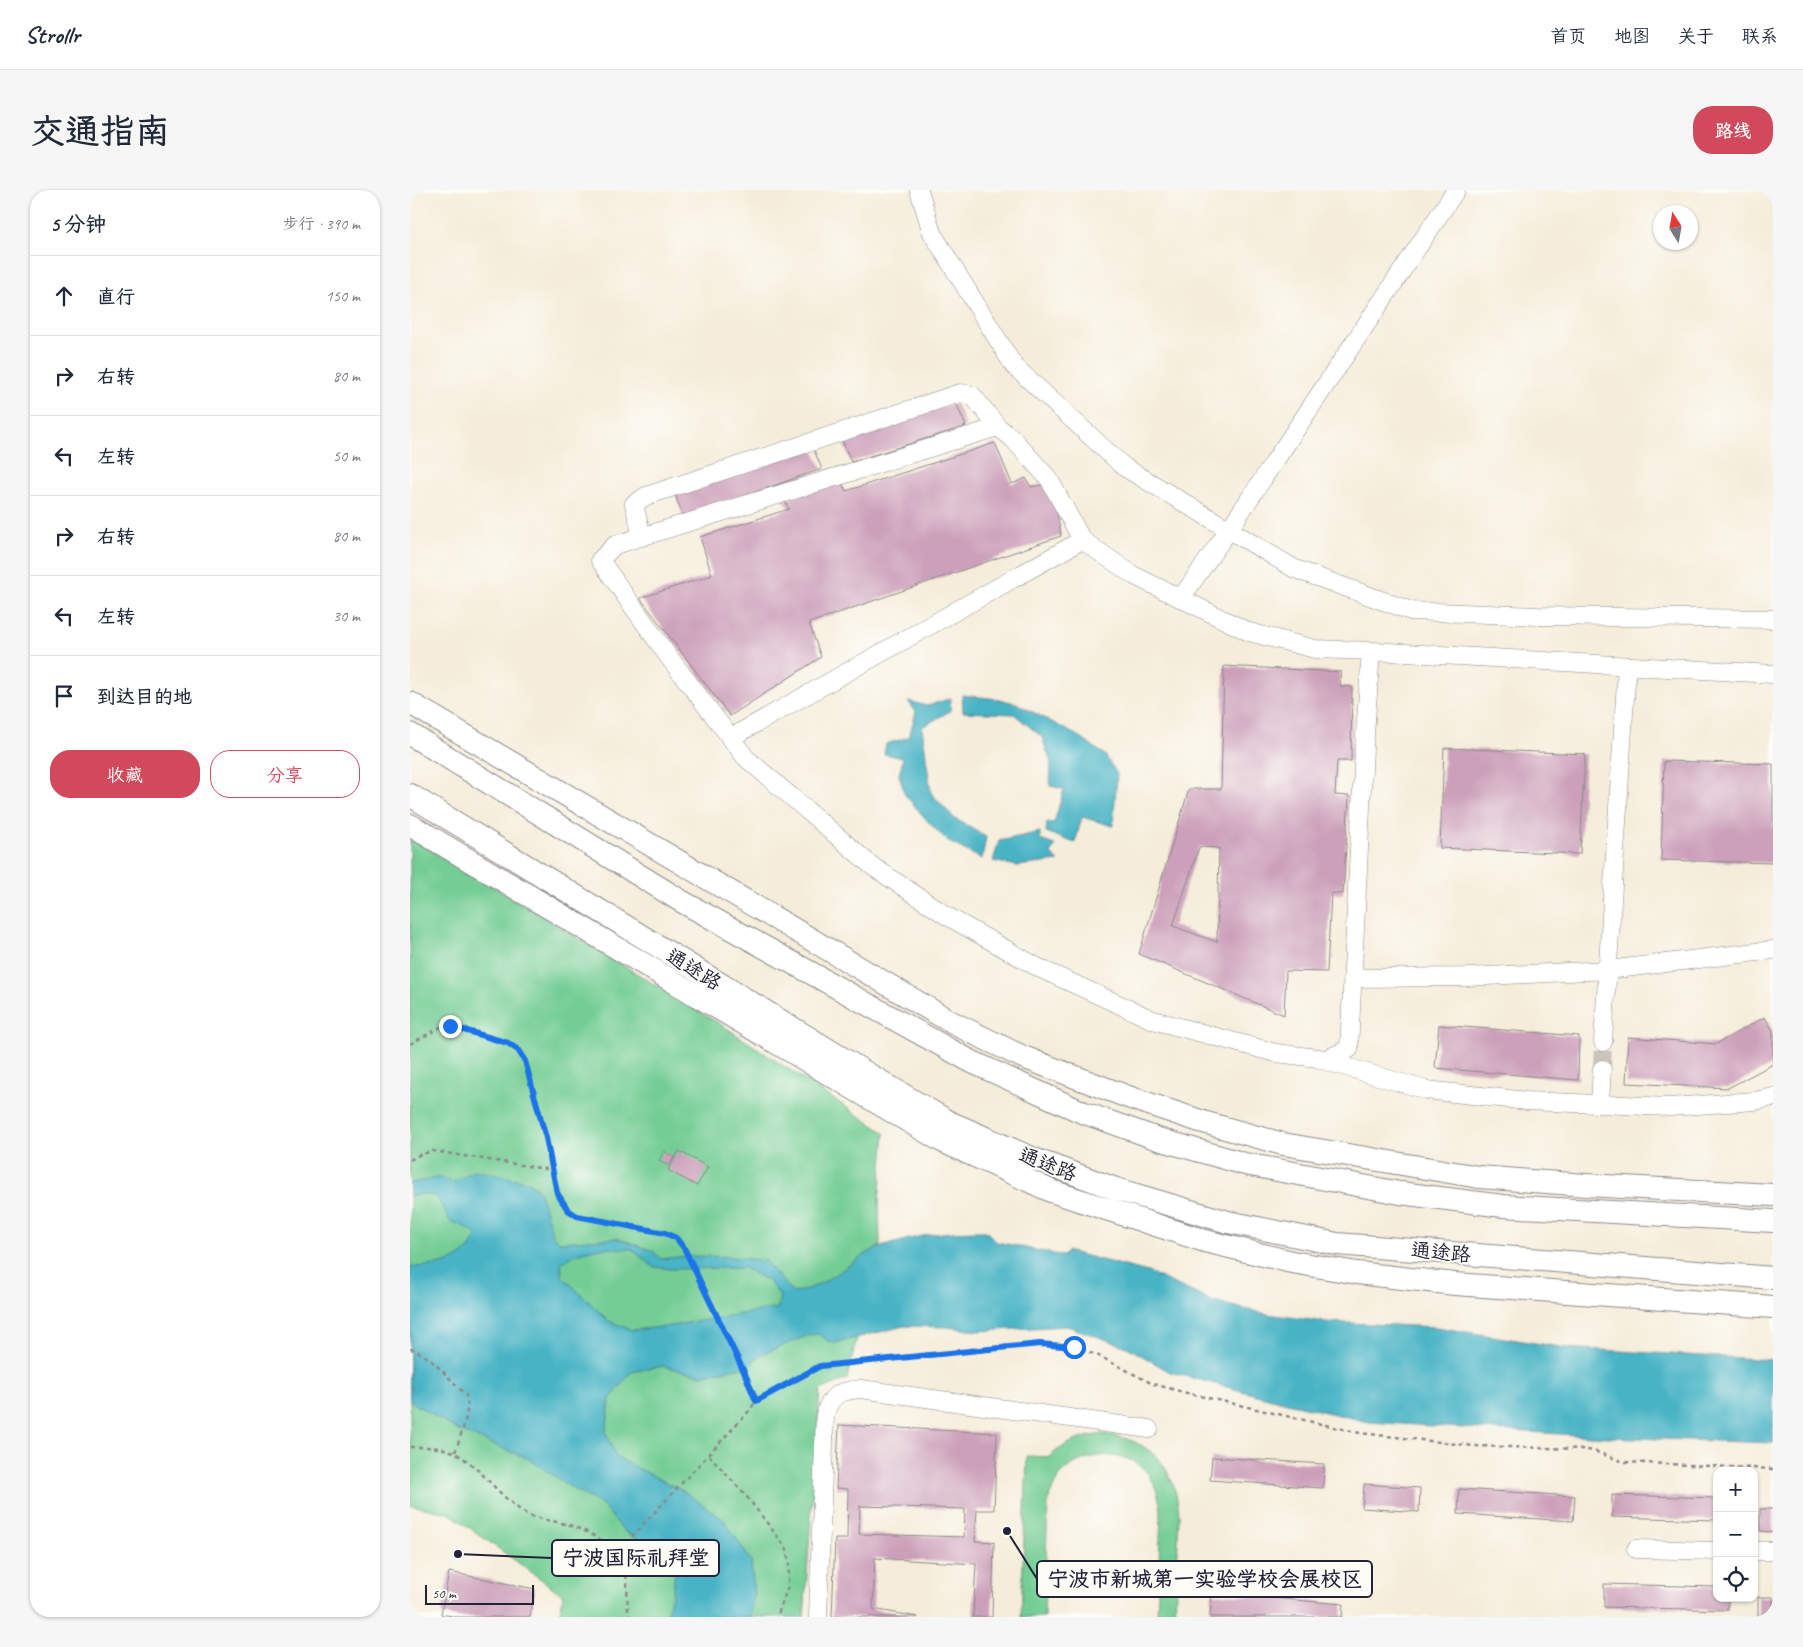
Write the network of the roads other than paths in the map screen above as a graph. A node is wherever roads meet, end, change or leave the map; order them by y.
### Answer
1 (919, 190) edge
2 (1456, 190) edge
3 (998, 427) junction
4 (1228, 531) junction
5 (642, 537) junction
6 (1082, 540) junction
7 (1181, 598) junction
8 (1773, 619) edge
9 (1371, 651) junction
10 (1627, 666) junction
11 (1773, 674) edge
12 (410, 703) edge
13 (410, 734) edge
14 (730, 738) junction
15 (410, 796) edge
16 (410, 825) edge
17 (1773, 950) edge
18 (1608, 970) junction
19 (1352, 978) junction
20 (1604, 1042) tunnel mouth
21 (1319, 1059) junction
22 (1602, 1070) tunnel mouth
23 (1773, 1097) edge
24 (1600, 1103) junction
25 (1773, 1195) edge
26 (1773, 1221) edge
27 (1773, 1278) edge
28 (1773, 1307) edge
29 (1149, 1429) dead end
30 (1636, 1550) dead end
31 (1713, 1550) edge
32 (1758, 1551) edge
33 (1773, 1551) edge
34 (818, 1617) edge

1 - 4 street
2 - 4 street
3 - 5 street
3 - 5 street
3 - 6 street
4 - 7 street
4 - 8 street
5 - 14 street
6 - 7 street
6 - 14 street
7 - 9 street
9 - 10 street
9 - 19 street
10 - 11 street
10 - 18 street
12 - 25 main road
13 - 26 main road
14 - 21 street
15 - 27 main road, 通途路
16 - 28 main road
17 - 18 street
18 - 19 street
18 - 20 street
19 - 21 street
21 - 24 street
22 - 24 street
23 - 24 street
29 - 34 street
30 - 31 street
32 - 33 street

